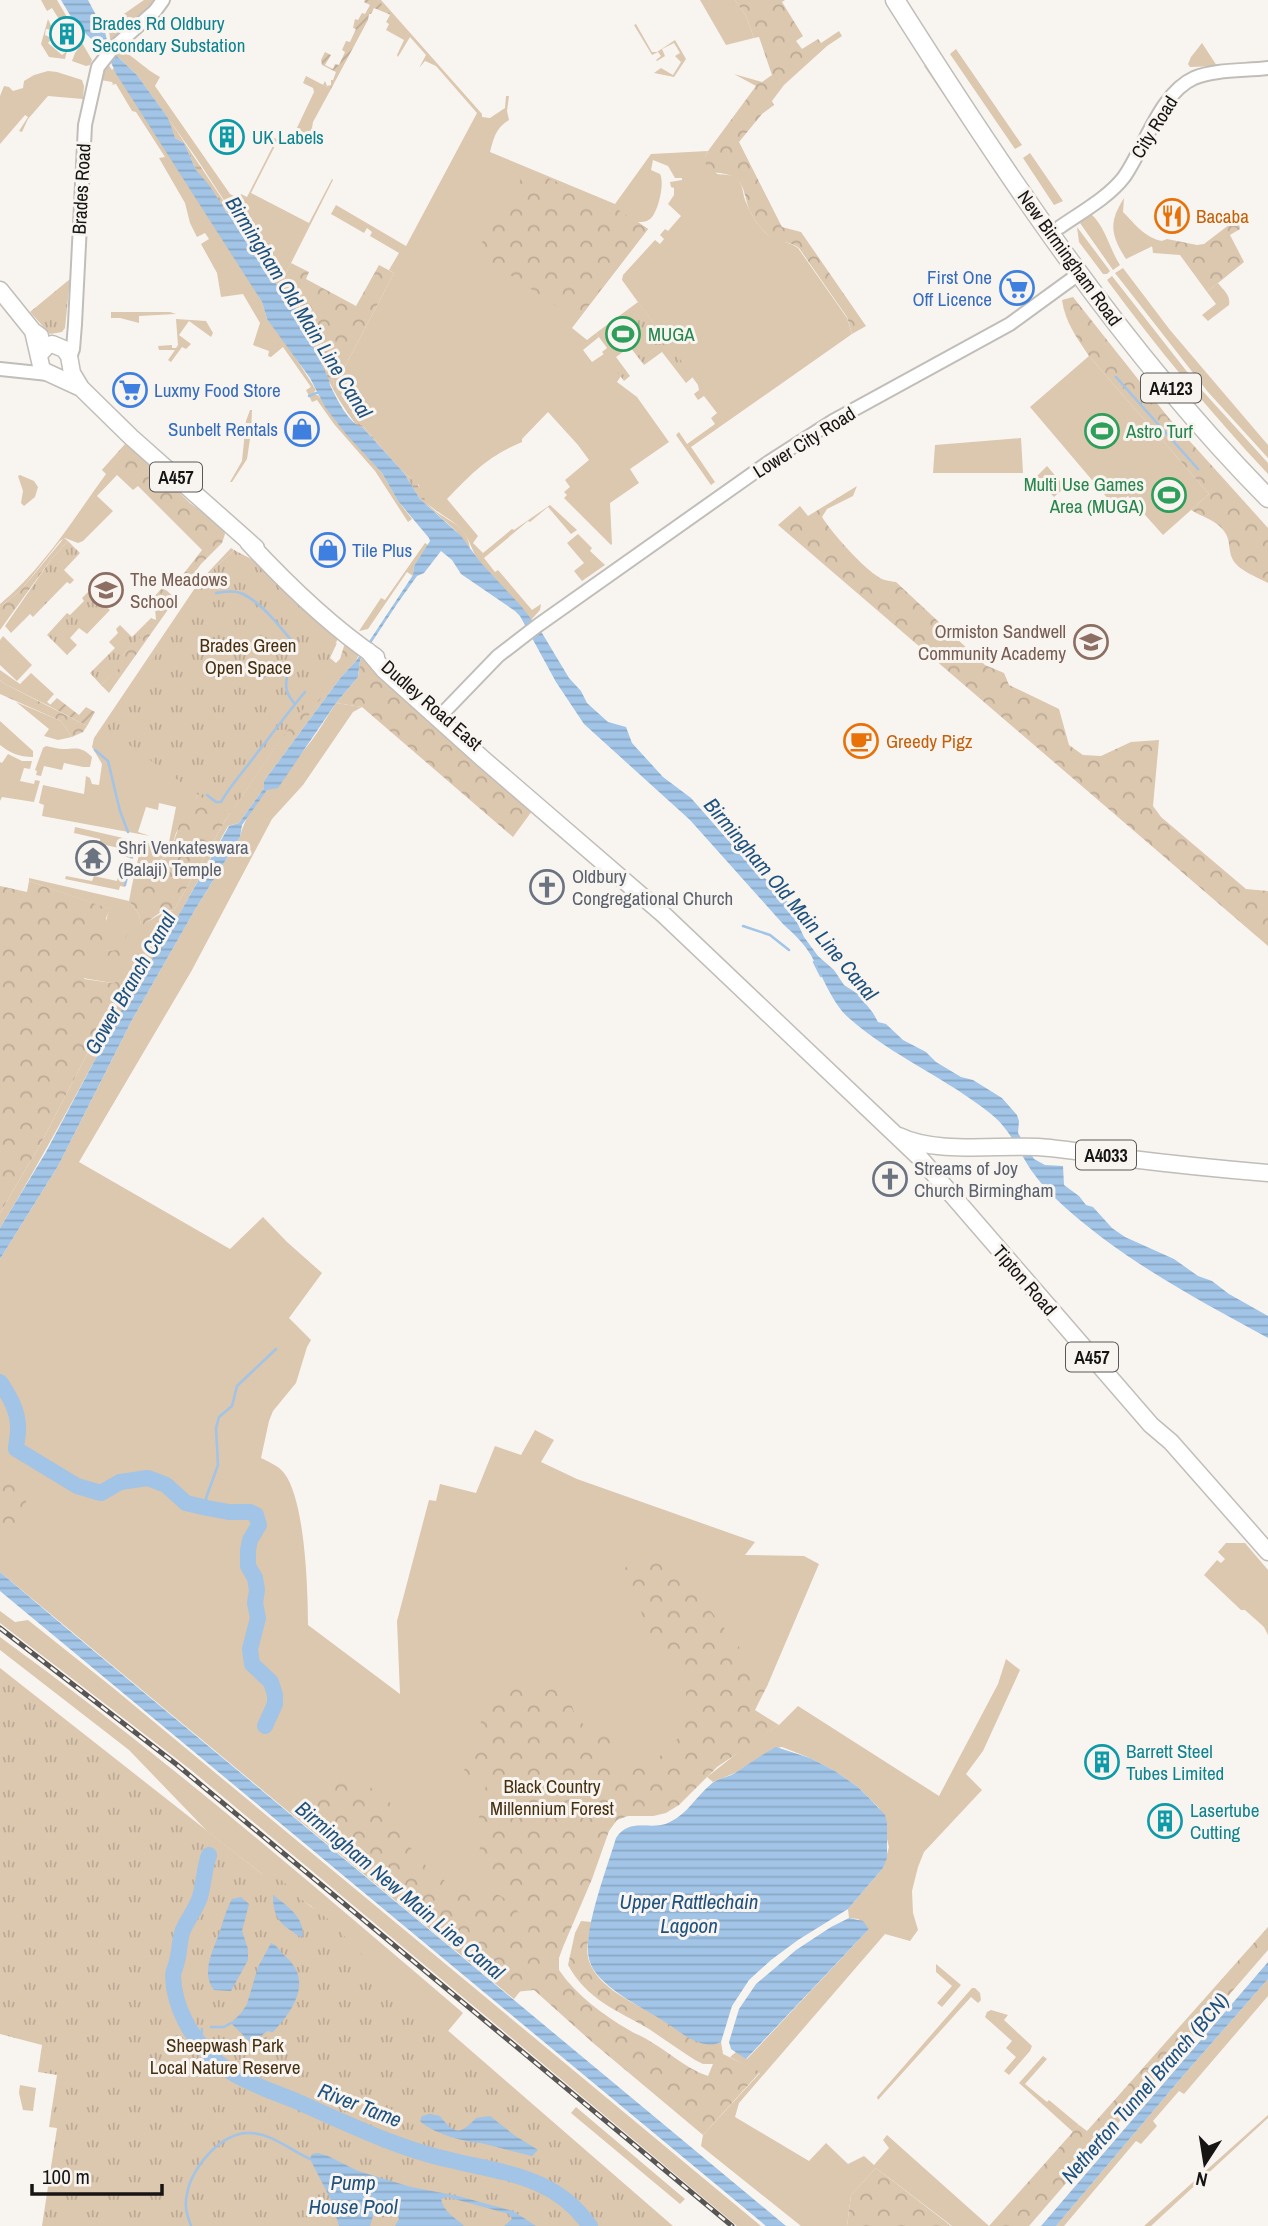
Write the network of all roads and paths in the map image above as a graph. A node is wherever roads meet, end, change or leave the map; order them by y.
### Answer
1 (163, 0) edge
2 (895, 0) edge
3 (908, 0) edge
4 (1268, 68) edge
5 (1056, 230) junction
6 (1085, 270) junction
7 (0, 290) edge
8 (75, 324) junction
9 (33, 331) junction
10 (55, 344) junction
11 (39, 357) junction
12 (69, 362) junction
13 (0, 369) edge
14 (18, 371) junction
15 (49, 375) junction
16 (81, 388) junction
17 (1268, 484) edge
18 (1268, 498) edge
19 (438, 714) junction
20 (548, 811) junction
21 (869, 1111) junction
22 (893, 1133) joint
23 (963, 1146) junction
24 (923, 1151) junction
25 (1268, 1173) edge
26 (1268, 1552) edge

1 - 8 street, Brades Road
2 - 5 highway, New Birmingham Road / A4123
3 - 5 highway, New Birmingham Road / A4123
4 - 5 street, City Road
5 - 6 highway, New Birmingham Road / A4123
6 - 17 highway, New Birmingham Road / A4123
6 - 18 highway, New Birmingham Road / A4123
6 - 19 street, Lower City Road
7 - 9 main road, Dudley Road East
8 - 10 street
8 - 12 street, Brades Road
9 - 10 main road, Dudley Road East
9 - 11 main road, Dudley Road East
10 - 11 main road
10 - 12 main road, Dudley Road East
11 - 14 street
11 - 15 main road, Dudley Road East
12 - 15 main road
12 - 16 main road, Dudley Road East / A457
13 - 14 street
14 - 15 street
15 - 16 main road, Dudley Road East / A457
16 - 19 main road, Dudley Road East / A457
19 - 20 main road, Dudley Road East / A457
19 - 20 main road, Dudley Road East / A457
20 - 21 main road, Dudley Road East / A457
21 - 22 main road, Dudley Road East / A457
21 - 23 main road, A4033
22 - 24 main road, Tipton Road / A457
23 - 24 main road, A4033
23 - 25 main road, A4033
24 - 26 main road, Tipton Road / A457

